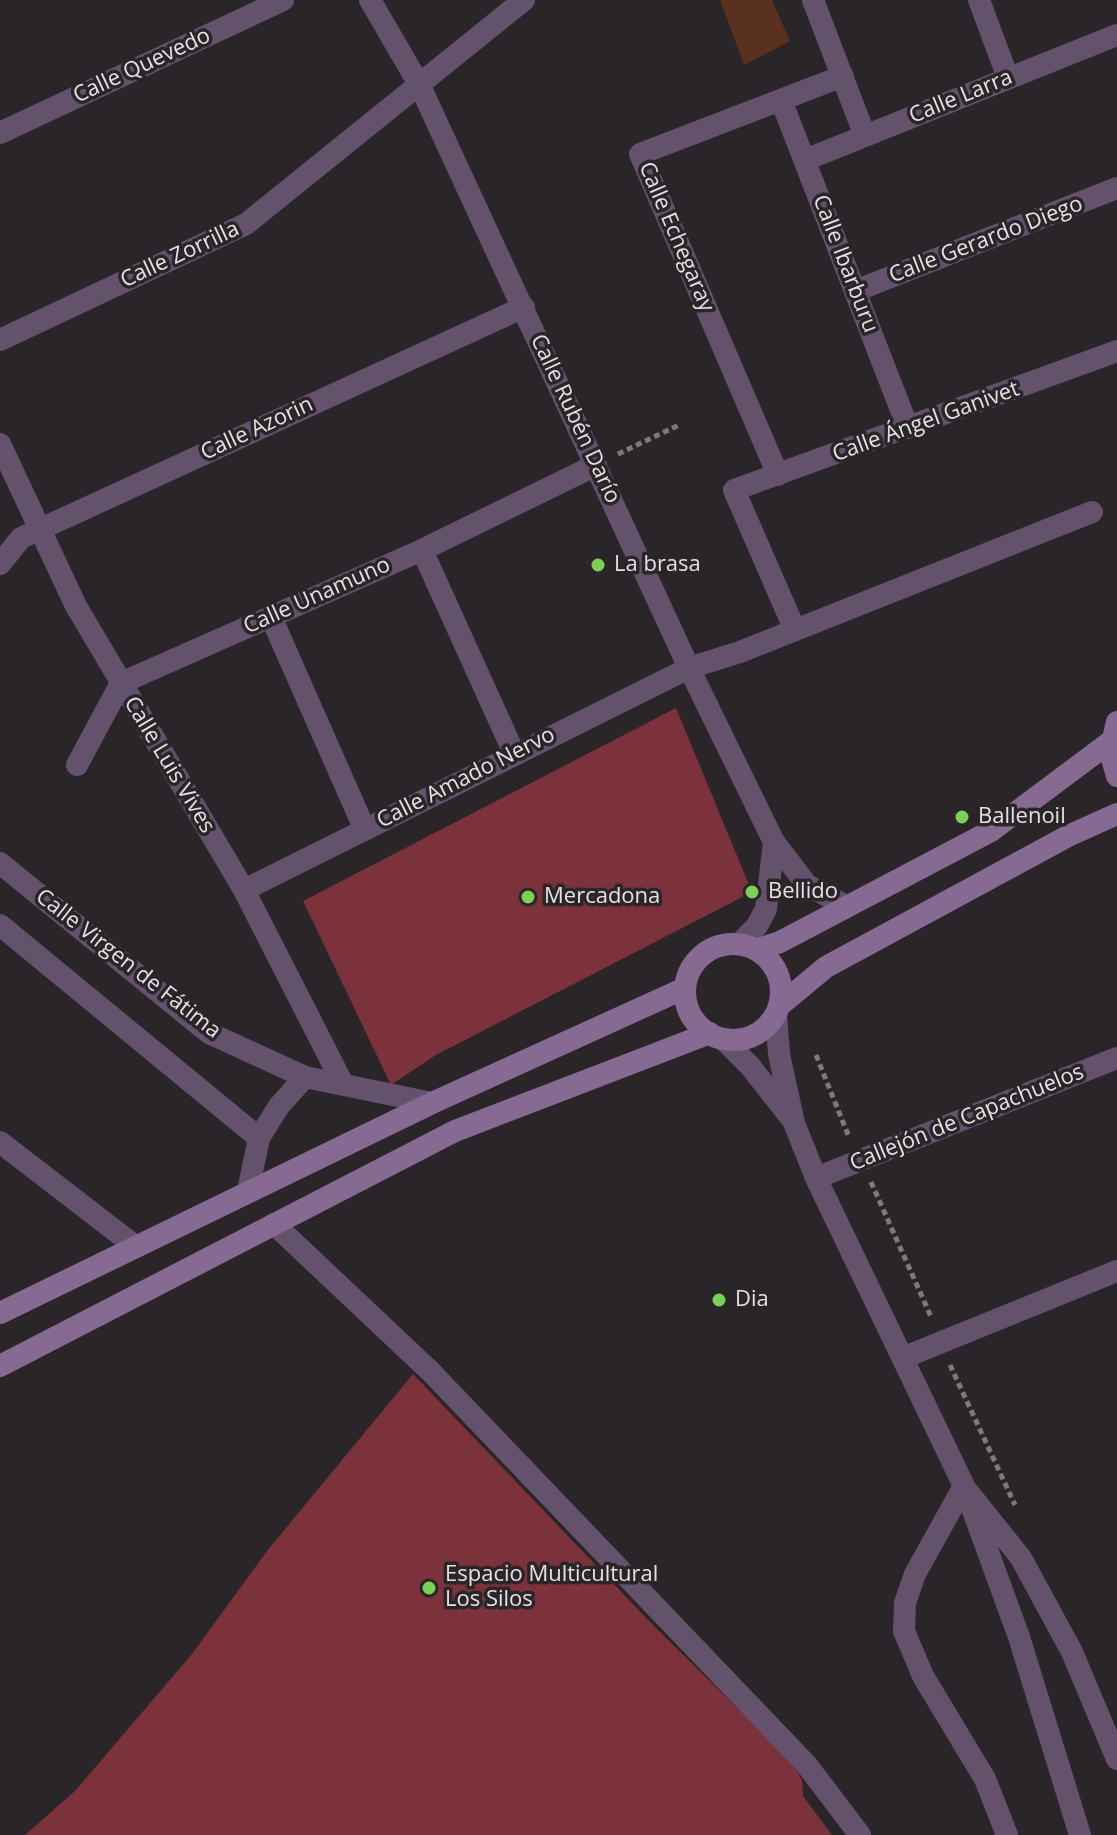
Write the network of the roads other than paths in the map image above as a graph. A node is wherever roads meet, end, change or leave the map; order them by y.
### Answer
1 (283, 0) edge
2 (370, 0) edge
3 (524, 0) edge
4 (813, 0) edge
5 (979, 0) edge
6 (1117, 35) edge
7 (843, 76) junction
8 (1008, 78) junction
9 (420, 86) junction
10 (781, 100) junction
11 (0, 133) edge
12 (865, 136) junction
13 (805, 160) junction
14 (1117, 188) edge
15 (855, 291) junction
16 (524, 307) junction
17 (0, 340) edge
18 (1117, 351) edge
19 (908, 428) junction
20 (0, 444) edge
21 (596, 465) junction
22 (778, 475) junction
23 (1092, 512) dead end
24 (40, 529) junction
25 (422, 550) junction
26 (0, 564) edge
27 (271, 617) junction
28 (795, 630) junction
29 (689, 668) junction
30 (121, 683) junction
31 (1114, 732) edge
32 (514, 753) junction
33 (77, 765) dead end
34 (1117, 776) edge
35 (1117, 814) edge
36 (365, 830) junction
37 (774, 842) junction
38 (0, 863) edge
39 (244, 890) junction
40 (846, 906) junction
41 (0, 925) edge
42 (748, 947) junction
43 (685, 988) junction
44 (778, 1010) junction
45 (717, 1037) junction
46 (1117, 1058) edge
47 (305, 1077) junction
48 (343, 1084) junction
49 (432, 1103) junction
50 (794, 1123) junction
51 (259, 1138) junction
52 (0, 1142) edge
53 (816, 1178) junction
54 (248, 1191) junction
55 (274, 1224) junction
56 (135, 1246) junction
57 (1117, 1271) edge
58 (0, 1313) edge
59 (905, 1357) junction
60 (0, 1366) edge
61 (964, 1486) junction
62 (1117, 1759) edge
63 (860, 1835) edge
64 (1007, 1835) edge
65 (1080, 1835) edge

1 - 11 street, Calle Quevedo
2 - 9 street, Calle Rubén Darío
3 - 9 street, Calle Zorrilla
4 - 7 street
5 - 8 street
6 - 8 street, Calle Larra
7 - 10 street, Calle Echegaray
7 - 12 street
8 - 12 street, Calle Larra
9 - 16 street, Calle Rubén Darío
9 - 17 street, Calle Zorrilla
10 - 13 street, Calle Ibarburu
10 - 22 street, Calle Echegaray
12 - 13 street, Calle Larra
13 - 15 street, Calle Ibarburu
14 - 15 street, Calle Gerardo Diego
15 - 19 street, Calle Ibarburu
16 - 21 street, Calle Rubén Darío
16 - 24 street, Calle Azorin
18 - 19 street, Calle Ángel Ganivet
19 - 22 street, Calle Ángel Ganivet
20 - 24 street, Calle Luis Vives
21 - 25 street, Calle Unamuno
21 - 29 street, Calle Rubén Darío
22 - 28 street, Calle Ángel Ganivet
23 - 28 street, Calle Amado Nervo
24 - 26 street, Calle Azorin
24 - 30 street, Calle Luis Vives
25 - 27 street, Calle Unamuno
25 - 32 street
27 - 30 street, Calle Unamuno
27 - 36 street
28 - 29 street, Calle Amado Nervo
29 - 32 street, Calle Amado Nervo
29 - 37 street, Calle Rubén Darío
30 - 33 street
30 - 39 street, Calle Luis Vives
31 - 34 main road
31 - 40 main road
32 - 36 street, Calle Amado Nervo
35 - 44 main road
36 - 39 street, Calle Amado Nervo
37 - 40 street, Calle Rubén Darío
37 - 42 street
38 - 47 street, Calle Virgen de Fátima
39 - 48 street, Calle Luis Vives
40 - 42 main road
41 - 51 street
42 - 43 main road
42 - 44 main road
43 - 45 main road
43 - 49 main road
44 - 45 main road
44 - 50 street
45 - 50 street
45 - 55 main road
46 - 53 street, Callejón de Capachuelos
47 - 48 street, Calle Virgen de Fátima
47 - 51 street
48 - 49 street, Calle Virgen de Fátima
49 - 54 main road
50 - 53 street
51 - 54 street
52 - 56 street
53 - 59 street
54 - 56 main road
55 - 60 main road
55 - 63 street
56 - 58 main road
57 - 59 street
59 - 61 street
61 - 62 street
61 - 64 street
61 - 65 street

